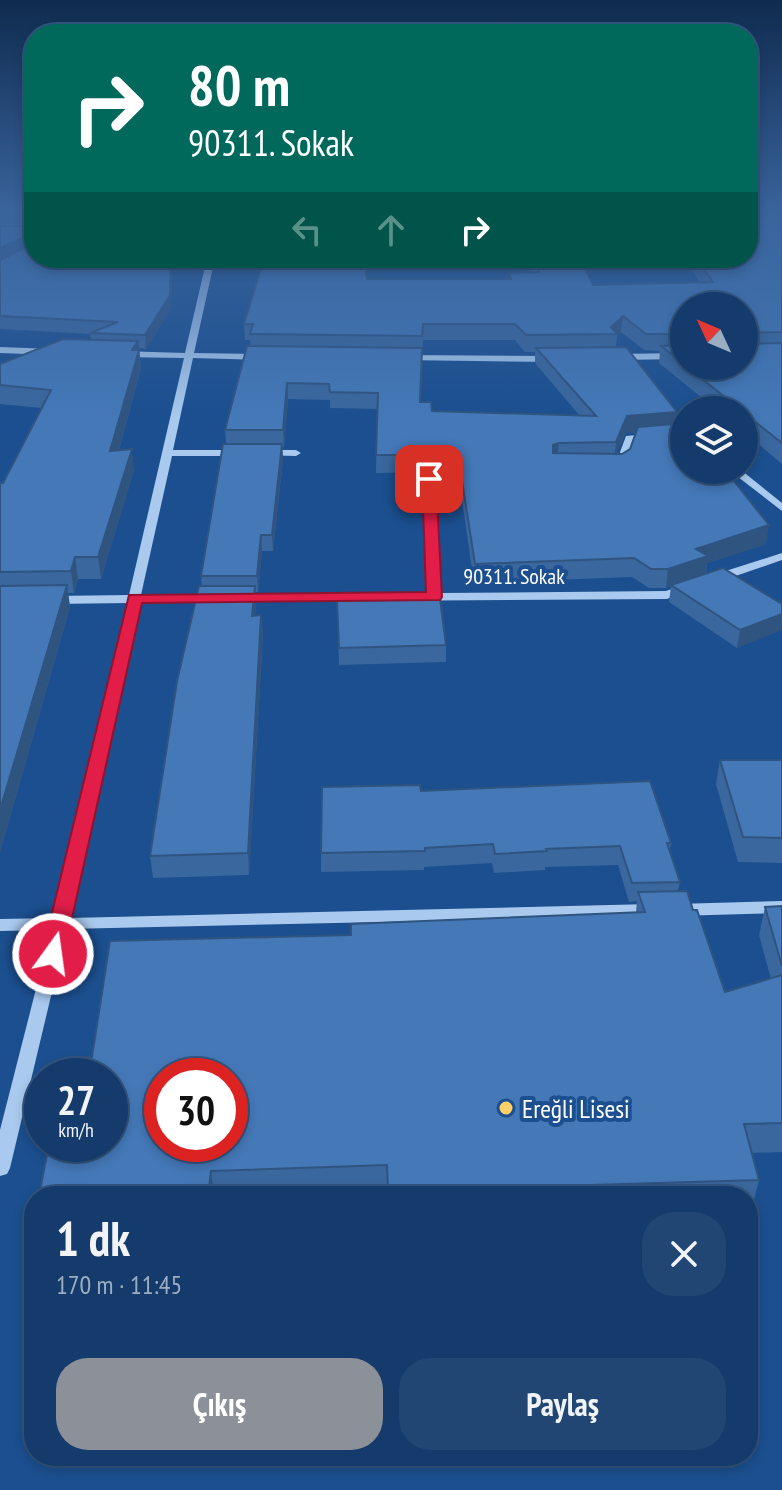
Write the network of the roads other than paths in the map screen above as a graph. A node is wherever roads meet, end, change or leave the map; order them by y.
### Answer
1 (206, 279) edge
2 (0, 350) edge
3 (63, 352) edge
4 (111, 354) edge
5 (670, 356) edge
6 (189, 357) junction
7 (268, 357) edge
8 (631, 357) junction
9 (395, 358) edge
10 (568, 358) edge
11 (600, 358) edge
12 (640, 369) edge
13 (670, 432) edge
14 (168, 453) junction
15 (296, 453) dead end
16 (604, 466) edge
17 (429, 479) edge
18 (752, 484) edge
19 (782, 508) edge
20 (782, 556) edge
21 (434, 597) junction
22 (135, 599) junction
23 (45, 600) edge
24 (782, 907) edge
25 (60, 924) junction
26 (0, 925) edge
27 (0, 1168) edge

1 - 6 street
2 - 3 street
4 - 6 street
5 - 8 street
6 - 7 street
6 - 14 street
8 - 11 street
8 - 12 street
9 - 10 street
13 - 16 street
14 - 15 street
14 - 22 street
17 - 21 street
18 - 19 street
20 - 21 street, 90311. Sokak
21 - 22 street, 90311. Sokak
22 - 23 street, 90311. Sokak
22 - 25 street
24 - 25 street
25 - 26 street
25 - 27 street

